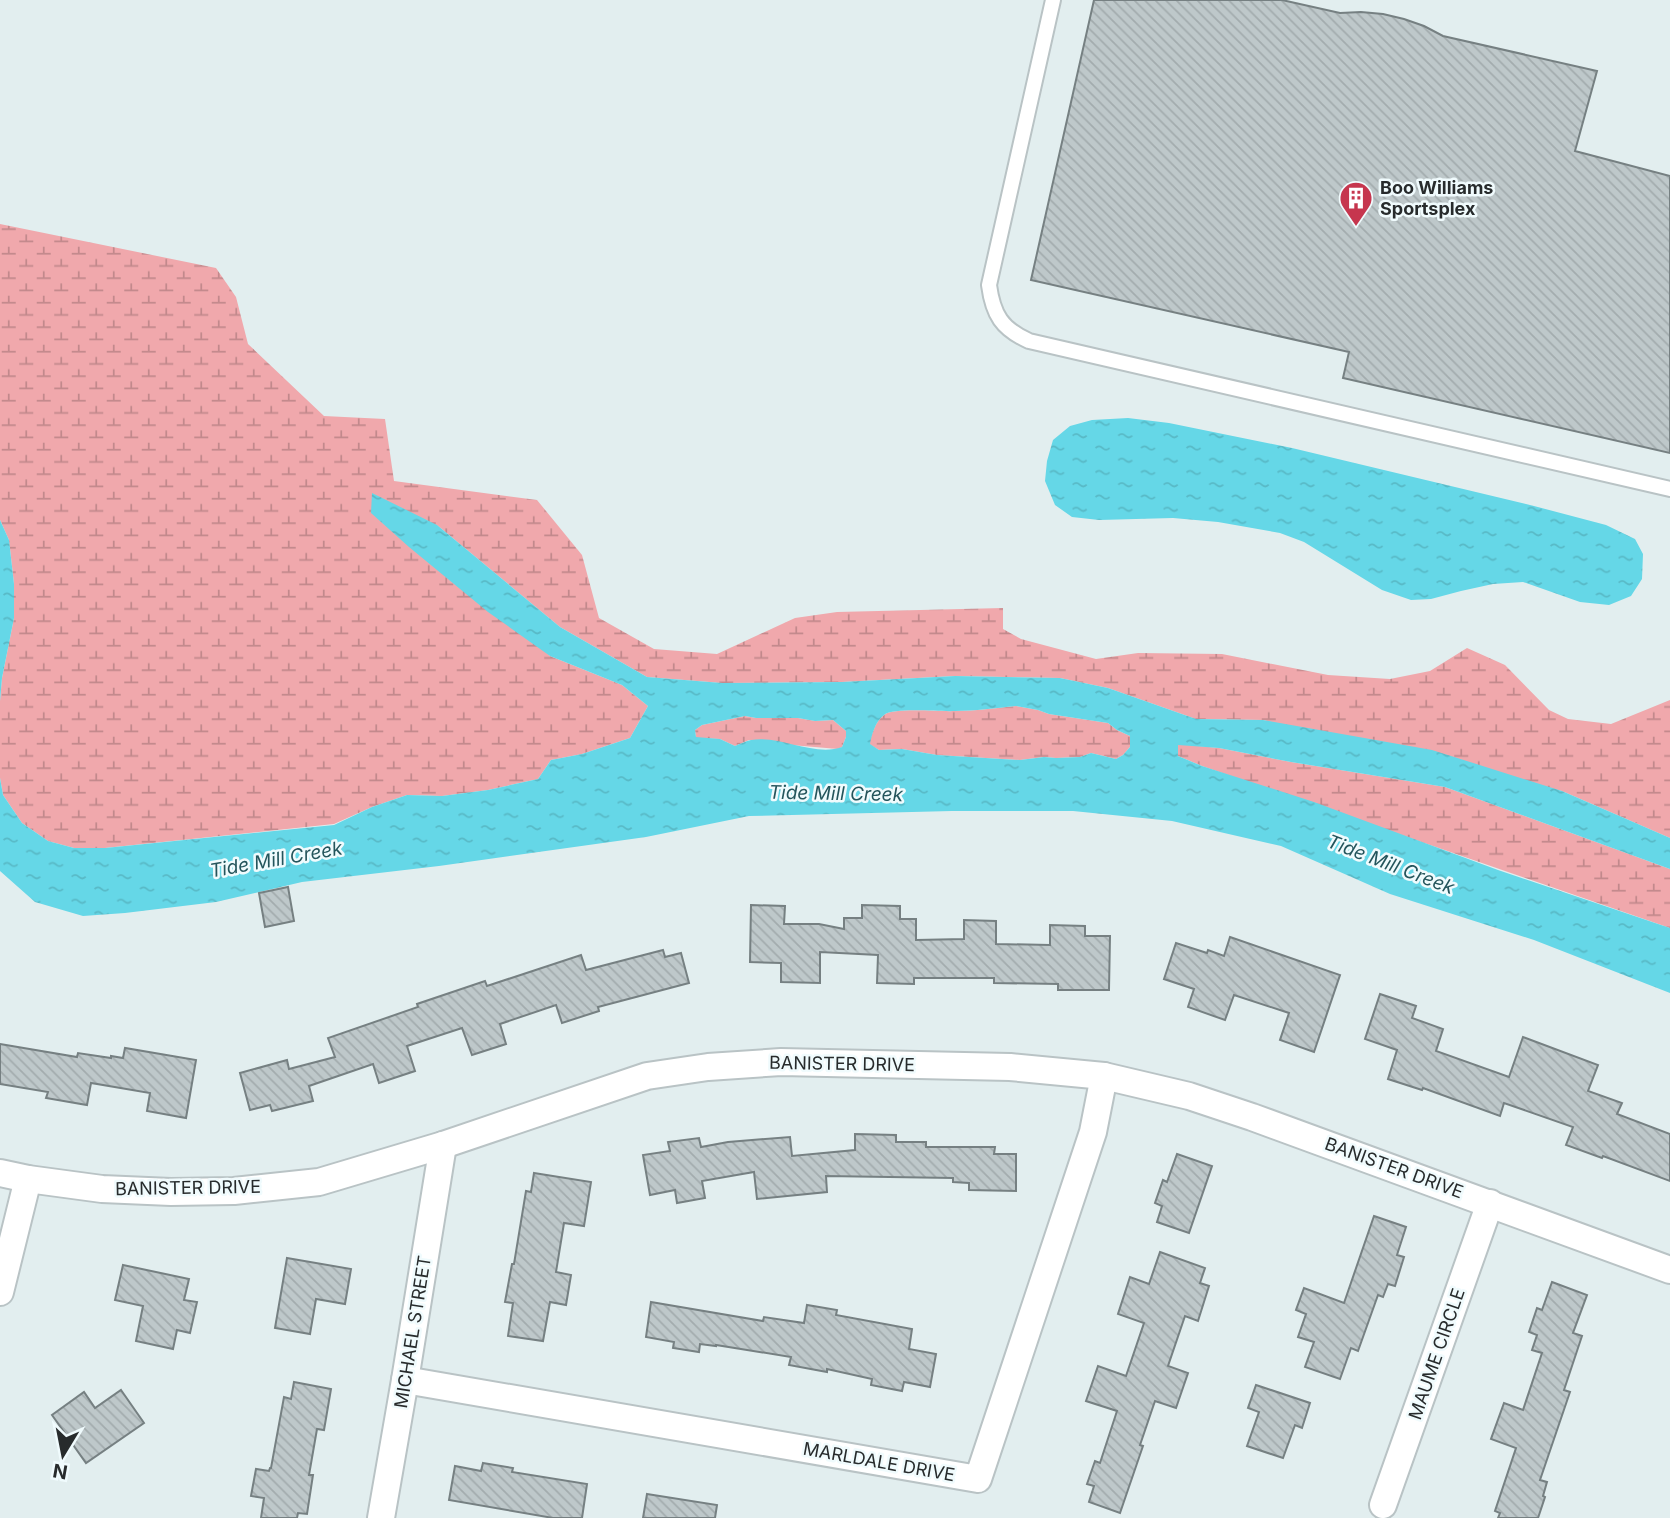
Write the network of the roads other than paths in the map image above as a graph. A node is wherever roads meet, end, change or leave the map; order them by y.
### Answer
1 (1053, 0) edge
2 (1670, 489) edge
3 (1104, 1076) junction
4 (443, 1145) junction
5 (0, 1173) edge
6 (28, 1179) junction
7 (1490, 1203) junction
8 (1670, 1270) edge
9 (0, 1292) edge
10 (405, 1380) junction
11 (1383, 1505) dead end
12 (381, 1518) edge

1 - 2 lane
3 - 4 street, BANISTER DRIVE
3 - 7 street, BANISTER DRIVE
3 - 10 street, MARLDALE DRIVE
4 - 6 street, BANISTER DRIVE
4 - 10 street, MICHAEL STREET
5 - 6 street, BANISTER DRIVE
6 - 9 street
7 - 8 street, BANISTER DRIVE
7 - 11 street, MAUME CIRCLE
10 - 12 street, MICHAEL STREET

